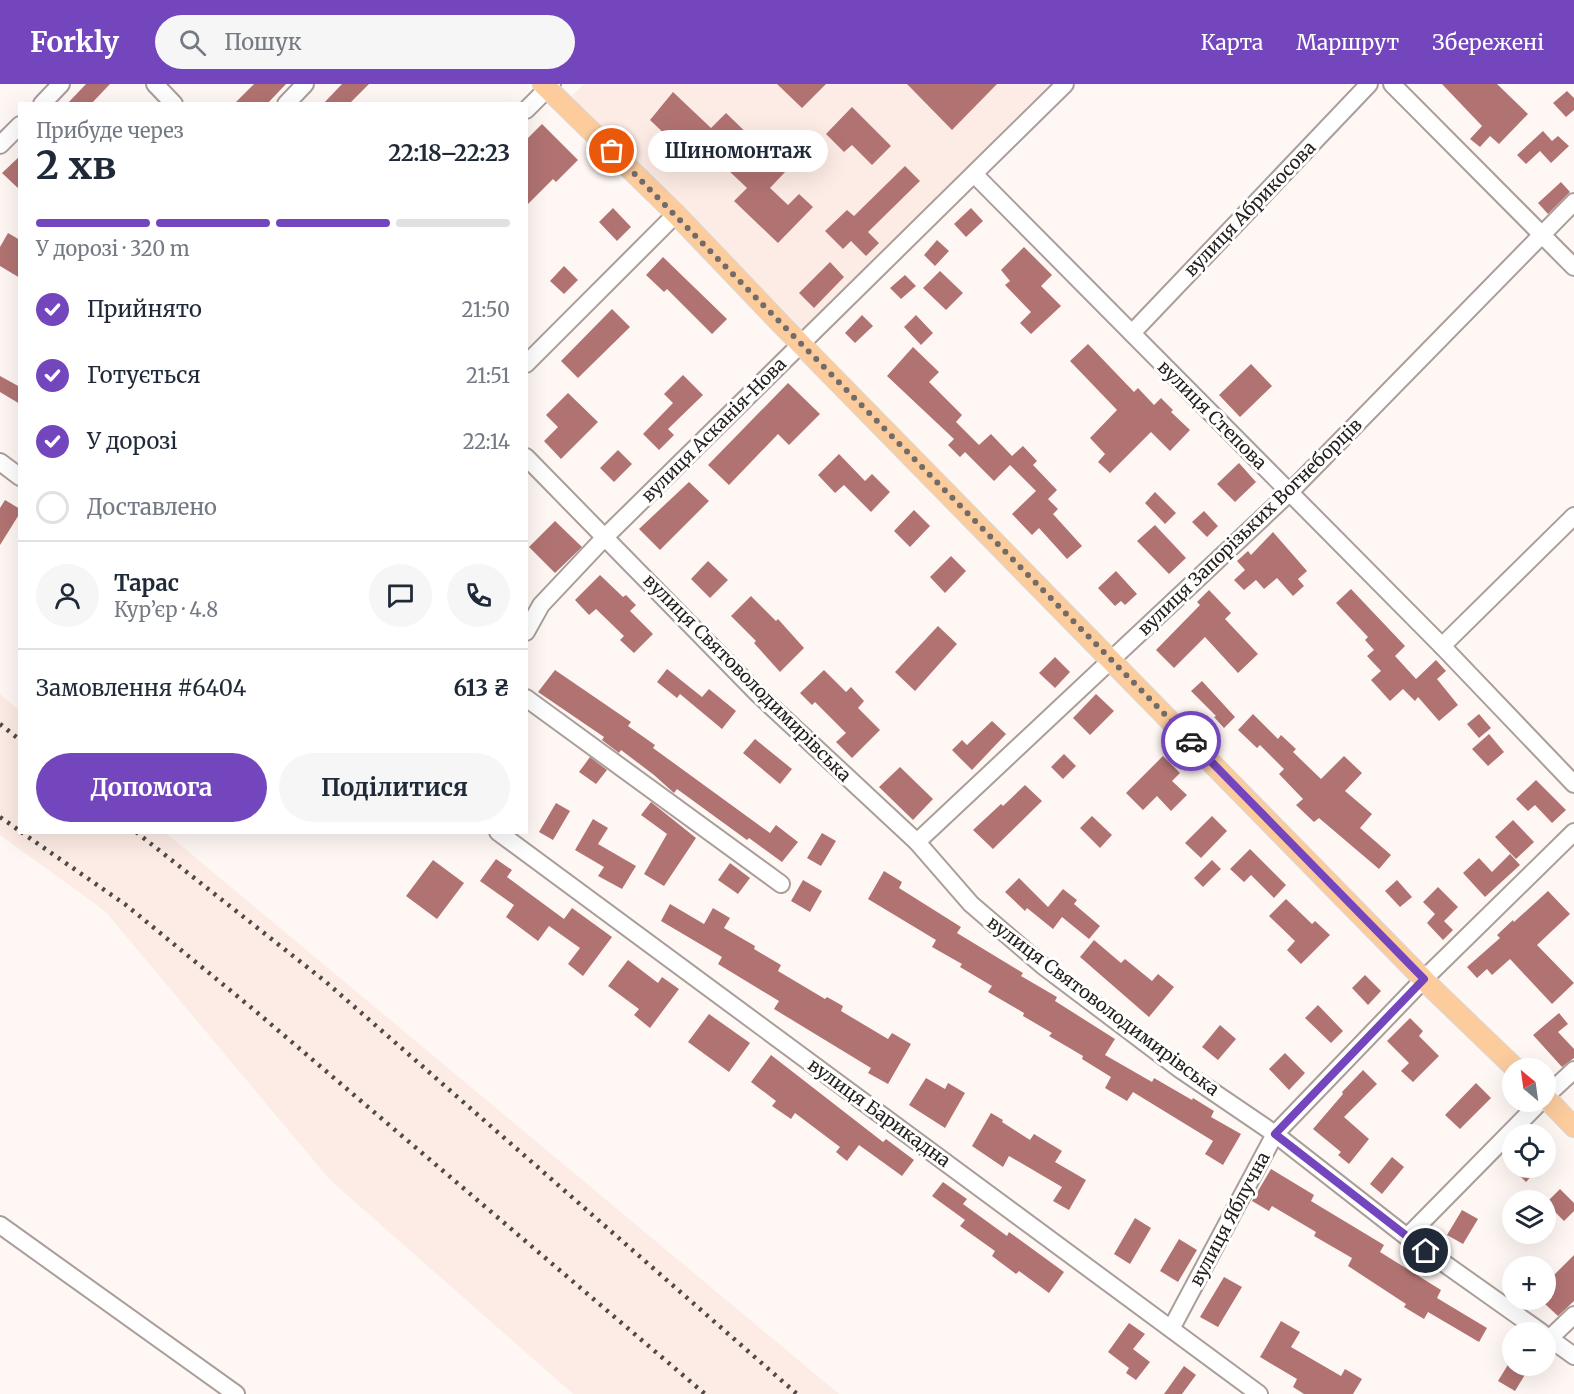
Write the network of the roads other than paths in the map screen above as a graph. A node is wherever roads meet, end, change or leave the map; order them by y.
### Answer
1 (61, 84) edge
2 (155, 84) edge
3 (305, 84) edge
4 (1065, 84) edge
5 (1369, 84) edge
6 (1392, 84) edge
7 (548, 86) edge
8 (44, 102) edge
9 (172, 102) edge
10 (288, 102) edge
11 (528, 108) edge
12 (18, 128) edge
13 (0, 145) edge
14 (975, 175) junction
15 (1574, 202) edge
16 (676, 214) junction
17 (1541, 233) junction
18 (1574, 267) edge
19 (1132, 333) junction
20 (801, 344) junction
21 (528, 362) edge
22 (528, 459) edge
23 (0, 462) edge
24 (18, 476) edge
25 (1290, 493) junction
26 (1574, 516) edge
27 (606, 536) junction
28 (528, 628) edge
29 (1442, 646) junction
30 (1113, 660) junction
31 (528, 699) edge
32 (1574, 784) edge
33 (1574, 832) edge
34 (501, 834) edge
35 (917, 842) junction
36 (781, 884) dead end
37 (1424, 979) junction
38 (1505, 1058) edge
39 (1574, 1070) edge
40 (1556, 1087) edge
41 (1556, 1108) edge
42 (1530, 1112) edge
43 (1574, 1127) edge
44 (1275, 1134) junction
45 (0, 1225) edge
46 (1407, 1237) junction
47 (1574, 1315) edge
48 (1527, 1322) edge
49 (1556, 1327) edge
50 (1171, 1329) junction
51 (1556, 1343) edge
52 (1574, 1356) edge
53 (236, 1394) edge
54 (1258, 1394) edge

1 - 8 street
2 - 9 street
3 - 10 street
4 - 14 street, вулиця Асканія-Нова
5 - 19 street, вулиця Абрикосова
6 - 17 street
7 - 11 street
7 - 16 main road
12 - 13 street
14 - 19 street, вулиця Степова
14 - 20 street, вулиця Асканія-Нова
15 - 17 street, вулиця Запорізьких Вогнеборців
16 - 20 main road
16 - 21 street
17 - 18 street
17 - 25 street, вулиця Запорізьких Вогнеборців
19 - 25 street, вулиця Степова
20 - 27 street, вулиця Асканія-Нова
20 - 30 main road
22 - 27 street, вулиця Святоволодимирівська
23 - 24 street
25 - 29 street, вулиця Степова
25 - 30 street, вулиця Запорізьких Вогнеборців
26 - 29 street
27 - 28 street, вулиця Асканія-Нова
27 - 35 street, вулиця Святоволодимирівська
29 - 32 street, вулиця Степова
30 - 35 street, вулиця Запорізьких Вогнеборців
30 - 37 main road
31 - 36 street
33 - 37 street, вулиця Яблучна
34 - 50 street, вулиця Барикадна
35 - 44 street, вулиця Святоволодимирівська
37 - 38 main road
37 - 44 street, вулиця Яблучна
39 - 40 street
41 - 43 main road
42 - 46 street
44 - 46 street, вулиця Святоволодимирівська
44 - 50 street, вулиця Яблучна
45 - 53 street
46 - 48 street, вулиця Святоволодимирівська
47 - 49 street
50 - 54 street, вулиця Барикадна
51 - 52 street, вулиця Святоволодимирівська

